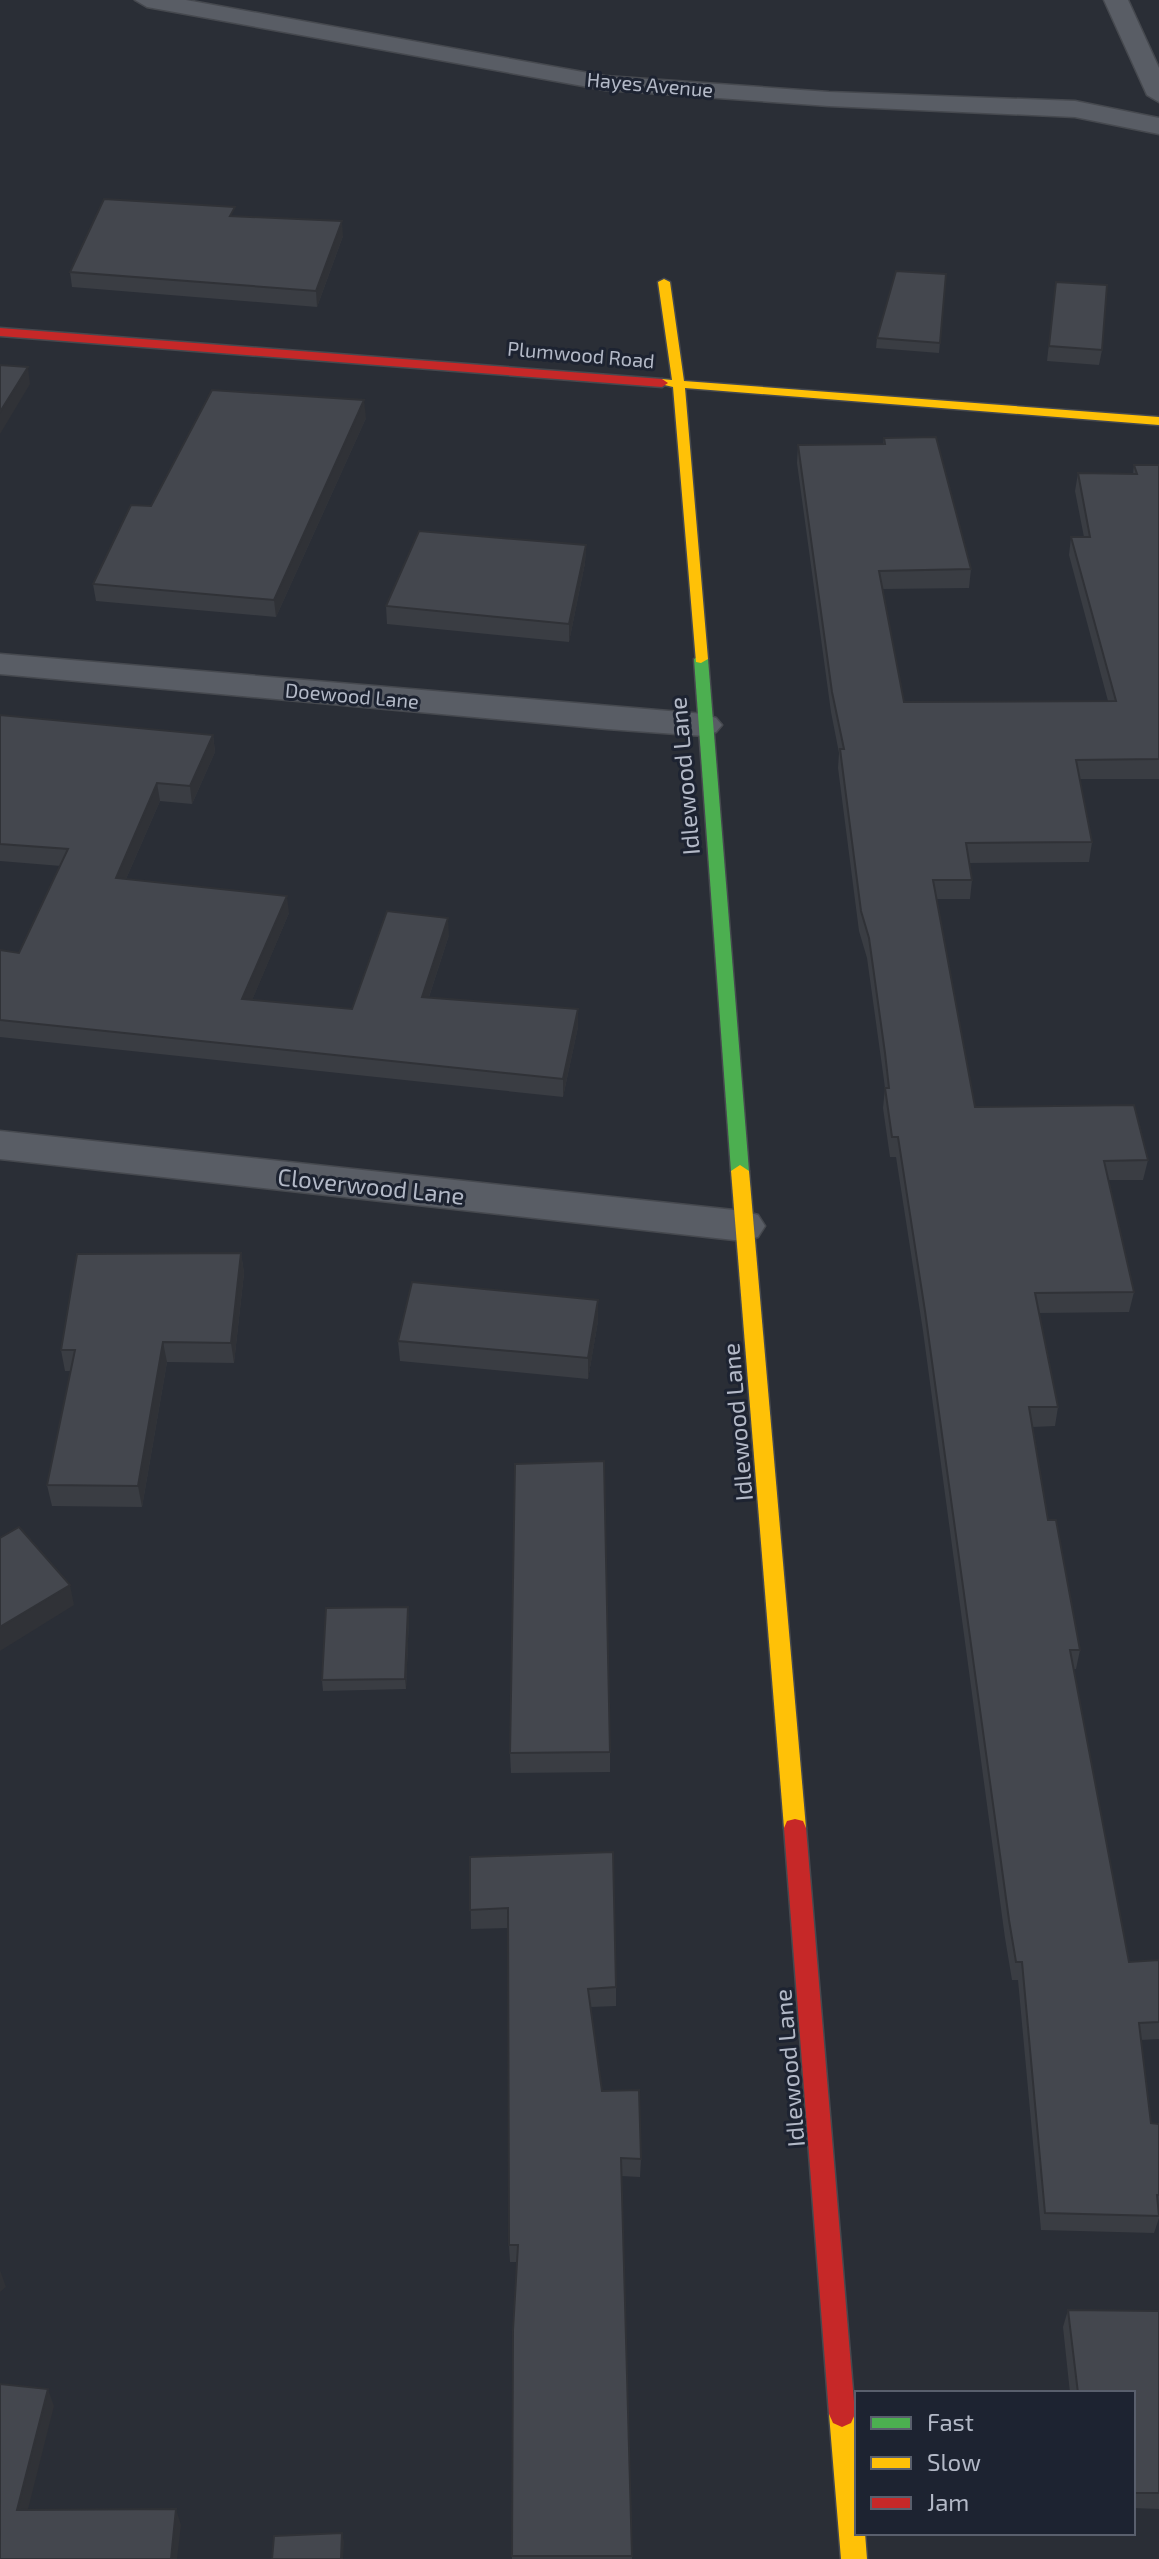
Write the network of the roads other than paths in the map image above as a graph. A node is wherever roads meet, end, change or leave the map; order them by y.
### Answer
1 (147, 0) edge
2 (1116, 0) edge
3 (1159, 95) edge
4 (1159, 126) edge
5 (664, 282) dead end
6 (0, 332) edge
7 (678, 386) junction
8 (1159, 421) edge
9 (0, 664) edge
10 (704, 725) junction
11 (0, 1145) edge
12 (743, 1226) junction
13 (854, 2559) edge

1 - 4 street, Hayes Avenue
2 - 3 street
5 - 7 street, Idlewood Lane
6 - 7 street, Plumwood Road
7 - 8 street, Plumwood Road
7 - 10 street, Idlewood Lane
9 - 10 street, Doewood Lane
10 - 12 street, Idlewood Lane
11 - 12 street, Cloverwood Lane
12 - 13 street, Idlewood Lane

